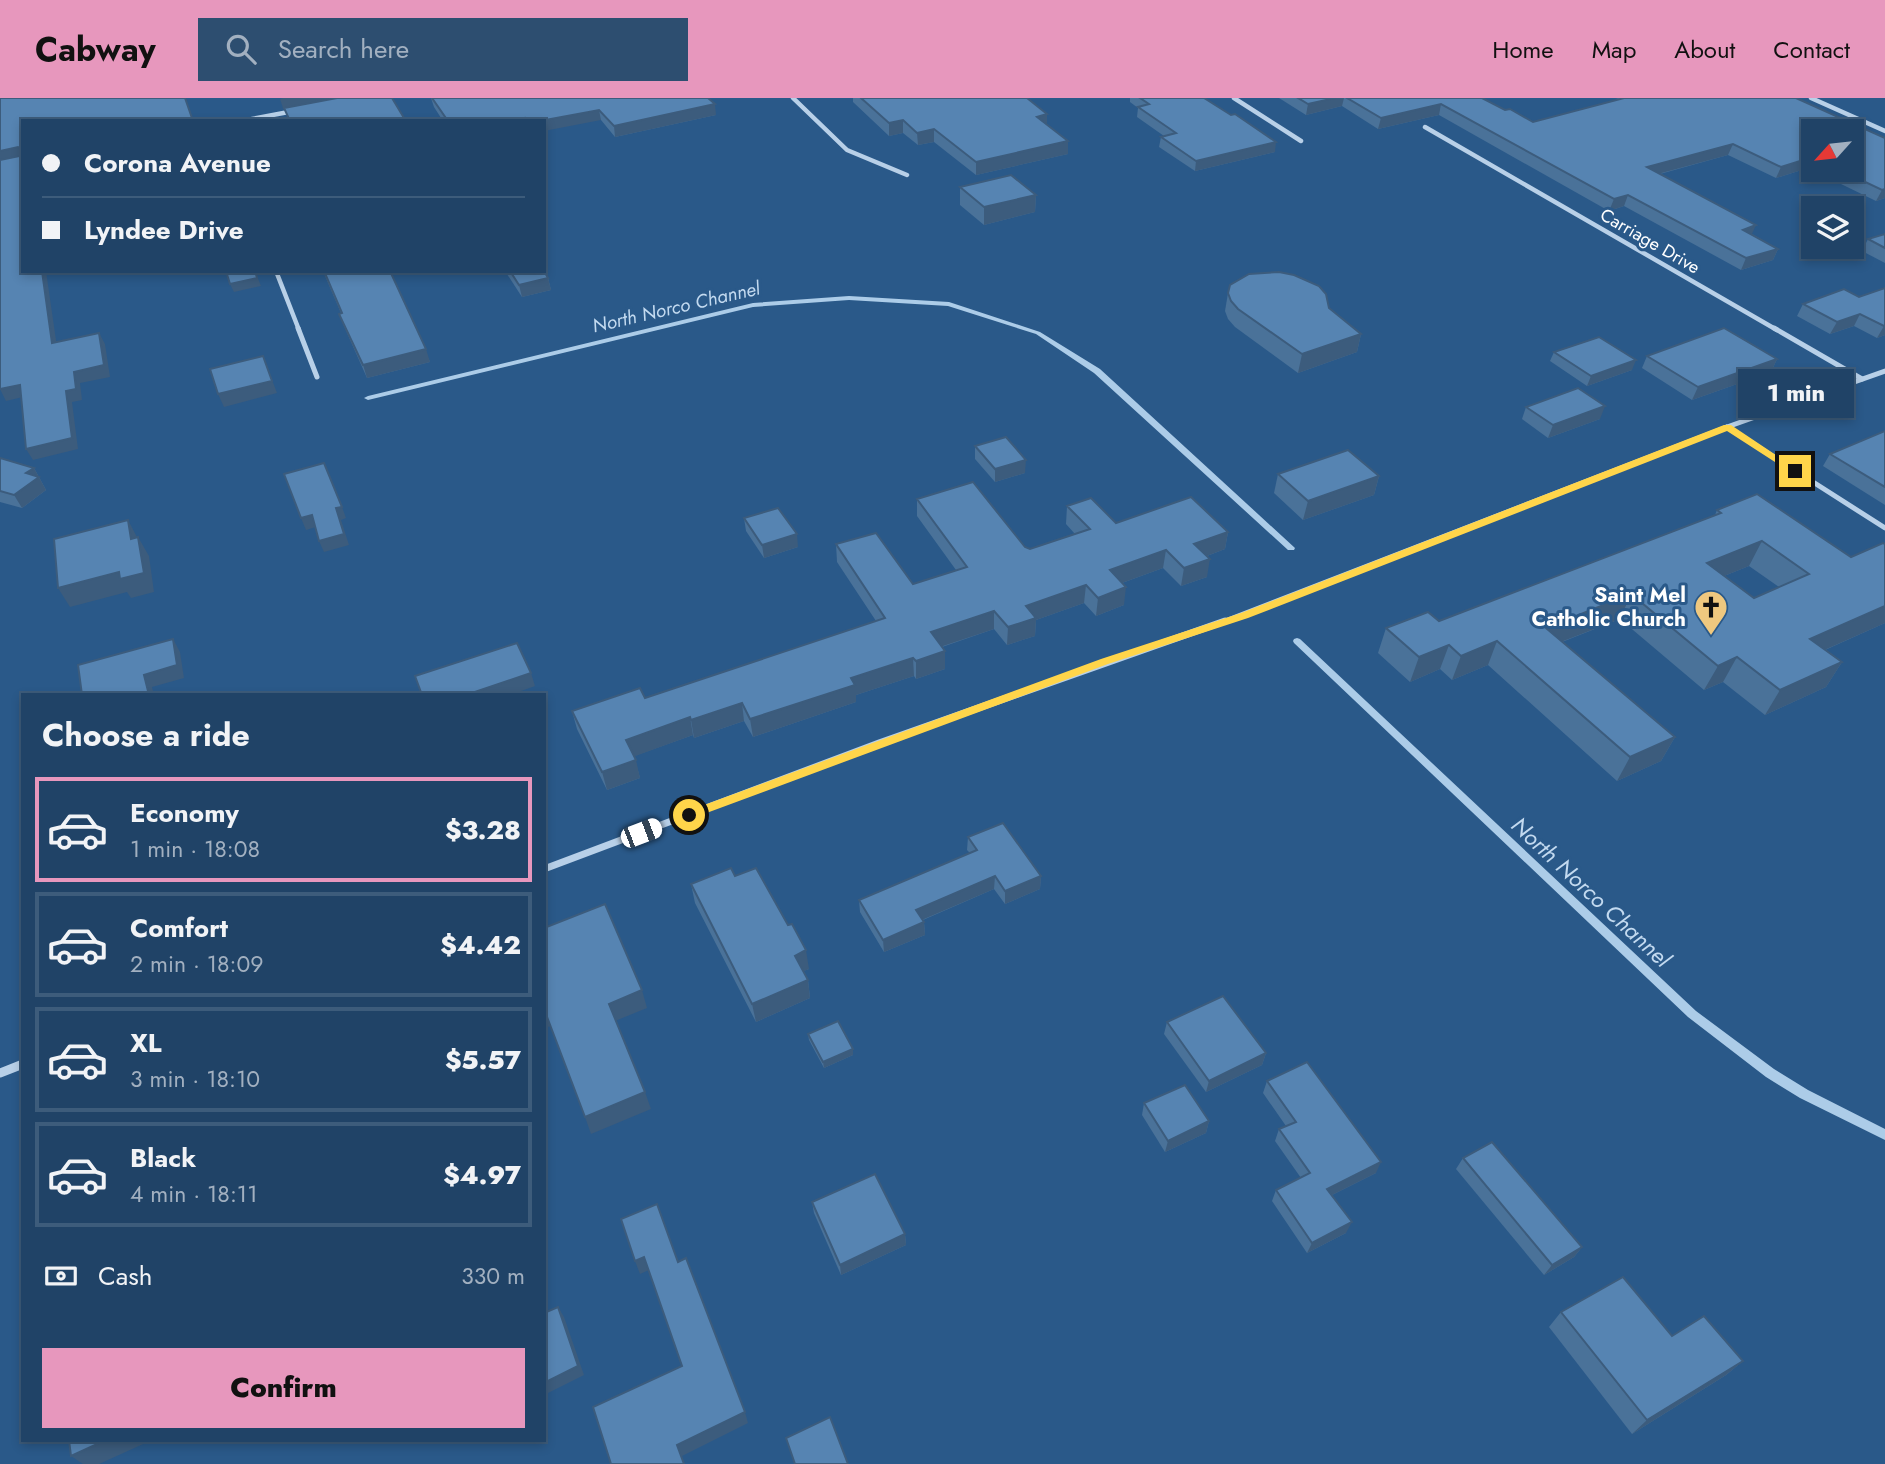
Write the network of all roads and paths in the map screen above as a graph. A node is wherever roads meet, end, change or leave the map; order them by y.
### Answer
1 (793, 98) edge
2 (1234, 98) edge
3 (1811, 98) edge
4 (304, 109) edge
5 (252, 119) edge
6 (1425, 127) dead end
7 (1885, 131) edge
8 (1301, 141) dead end
9 (907, 175) dead end
10 (277, 273) edge
11 (1885, 371) edge
12 (317, 377) dead end
13 (1862, 379) junction
14 (1727, 427) junction
15 (1885, 528) edge
16 (546, 868) edge
17 (21, 1065) edge
18 (0, 1073) edge

1 - 9 street
2 - 8 street
3 - 7 street
4 - 5 street
6 - 13 street, Carriage Drive
10 - 12 street
11 - 13 street
13 - 14 street
14 - 15 street
14 - 16 street
17 - 18 street

